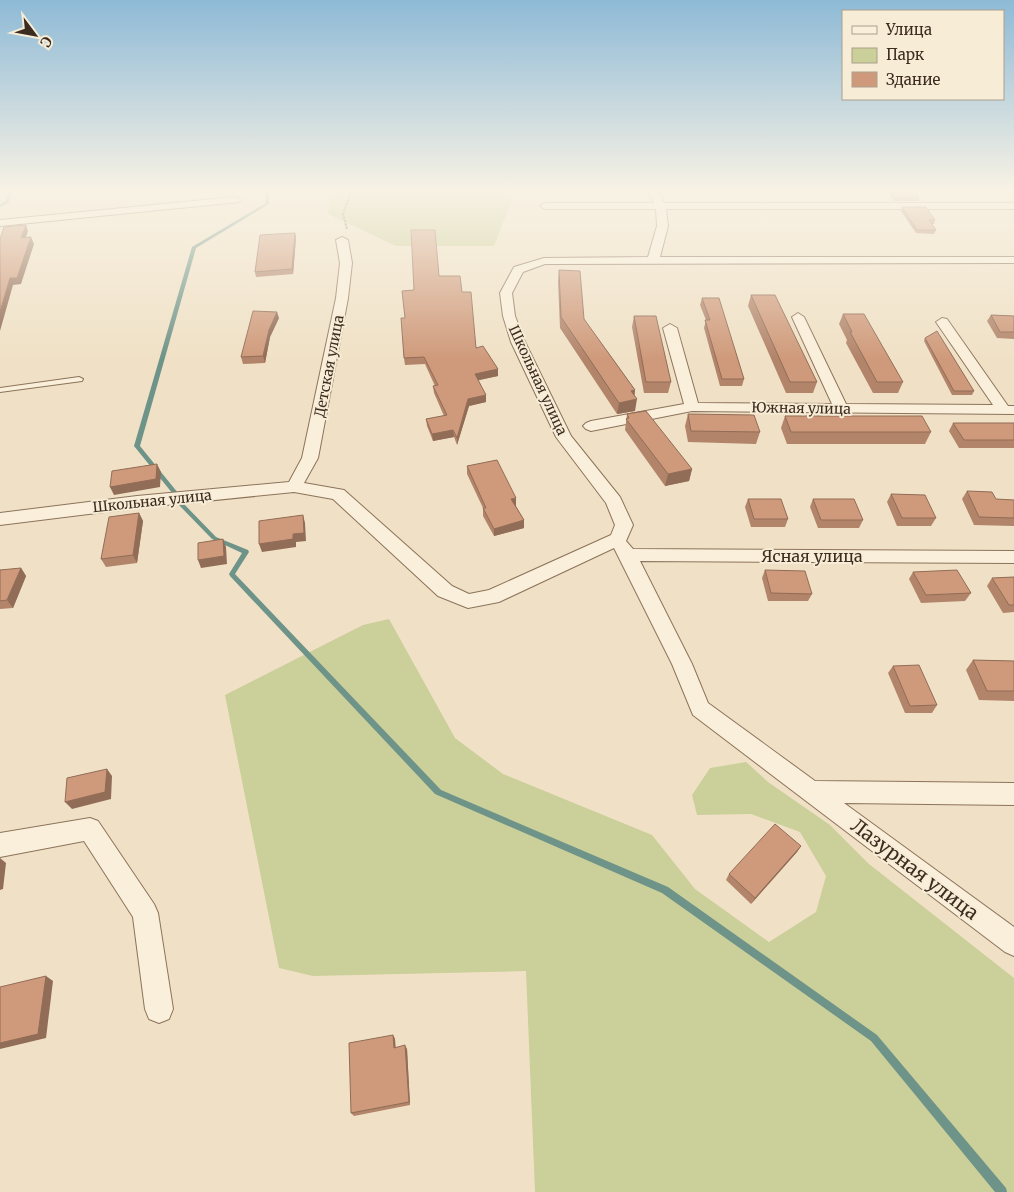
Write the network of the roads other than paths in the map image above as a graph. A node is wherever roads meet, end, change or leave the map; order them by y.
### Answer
1 (343, 248) edge
2 (657, 248) edge
3 (1014, 260) edge
4 (653, 261) junction
5 (798, 316) dead end
6 (942, 322) dead end
7 (670, 328) dead end
8 (79, 379) dead end
9 (0, 390) edge
10 (692, 407) junction
11 (841, 408) junction
12 (1009, 410) edge
13 (590, 426) dead end
14 (294, 487) junction
15 (0, 519) edge
16 (623, 547) junction
17 (1014, 557) edge
18 (814, 794) junction
19 (1014, 794) edge
20 (0, 844) edge
21 (1014, 943) edge
22 (159, 1009) dead end

1 - 14 street, Детская улица
2 - 4 street
3 - 4 street, Школьная улица
4 - 16 street, Школьная улица
5 - 11 street
6 - 12 street
7 - 10 street
8 - 9 lane
10 - 11 street, Южная улица
10 - 13 street, Южная улица
11 - 12 street, Южная улица
14 - 15 street, Школьная улица
14 - 16 street, Школьная улица
16 - 17 street, Ясная улица
16 - 18 street, Лазурная улица
18 - 19 street
18 - 21 street, Лазурная улица
20 - 22 street

